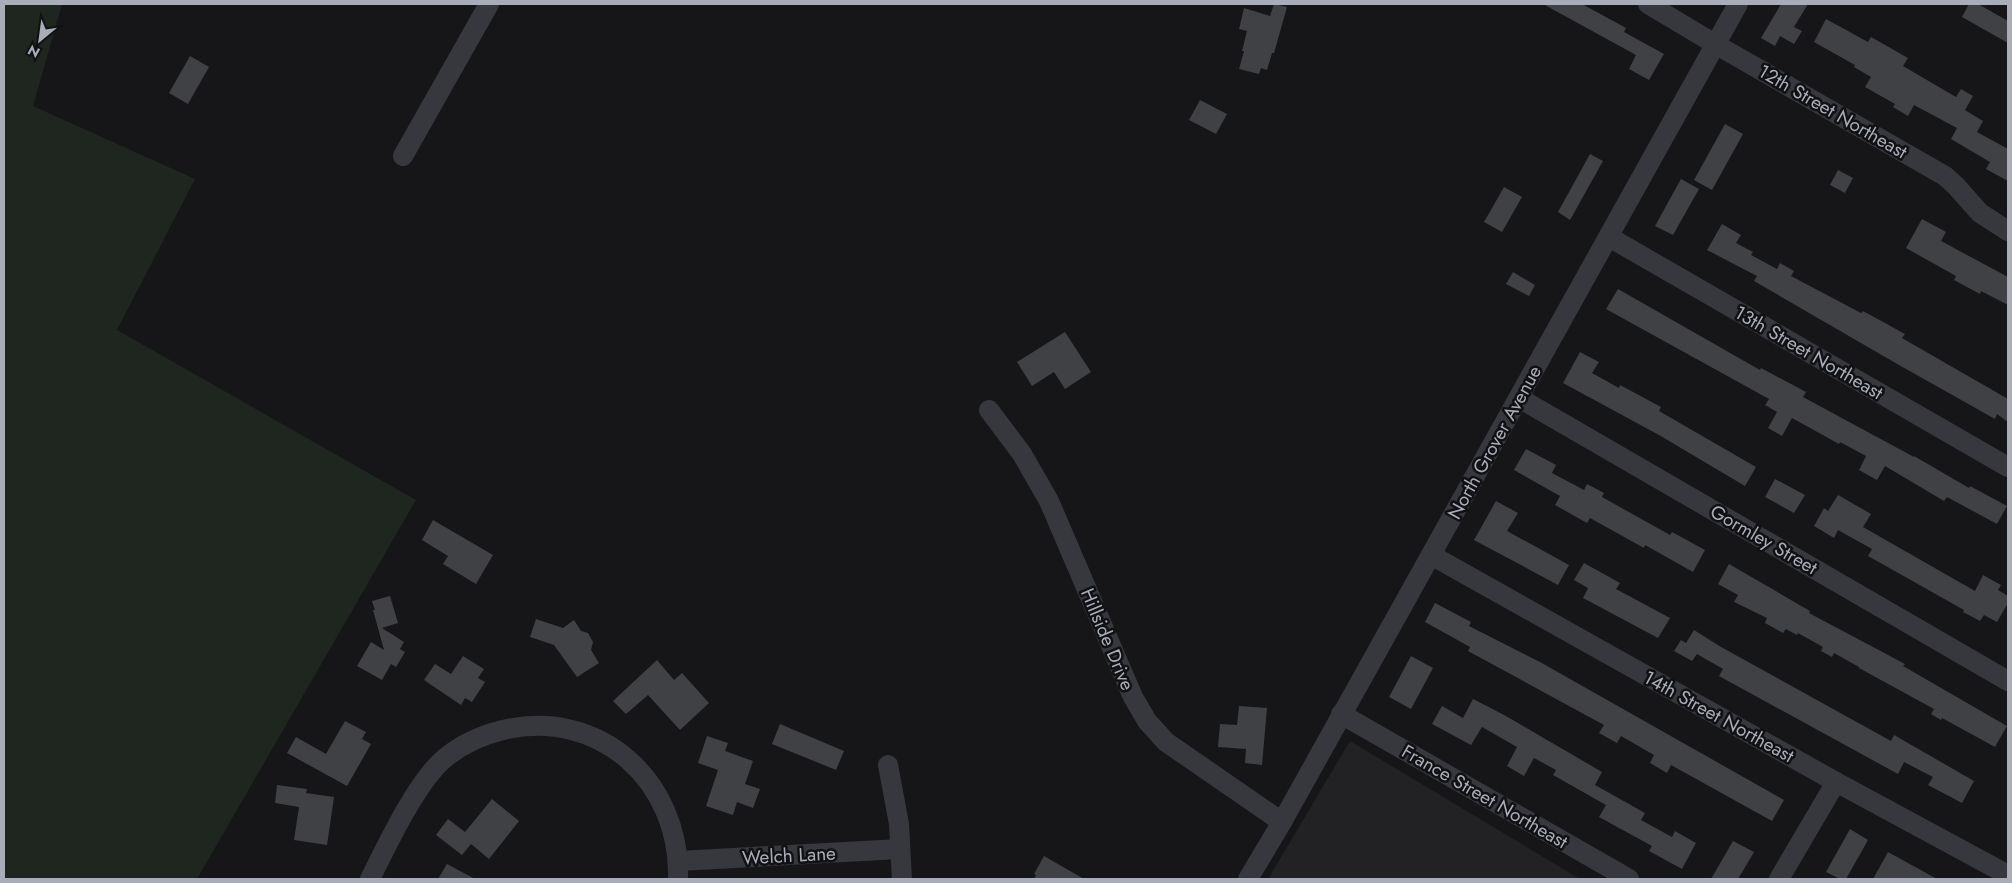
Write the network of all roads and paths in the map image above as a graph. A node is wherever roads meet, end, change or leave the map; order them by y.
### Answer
1 (489, 4) edge
2 (1648, 4) edge
3 (1738, 4) edge
4 (1716, 44) junction
5 (403, 156) dead end
6 (2008, 231) edge
7 (1609, 237) junction
8 (1519, 398) junction
9 (989, 410) dead end
10 (2008, 467) edge
11 (1431, 555) junction
12 (2008, 681) edge
13 (1341, 714) junction
14 (888, 765) dead end
15 (1836, 782) junction
16 (1282, 822) junction
17 (900, 849) junction
18 (678, 870) edge
19 (2008, 875) edge
20 (370, 879) edge
21 (902, 879) edge
22 (1248, 879) edge
23 (1629, 879) edge
24 (1779, 879) edge

1 - 5 street
2 - 4 street, 12th Street Northeast
3 - 4 street, North Grover Avenue
4 - 6 street, 12th Street Northeast
4 - 7 street, North Grover Avenue
7 - 8 street, North Grover Avenue
7 - 10 street, 13th Street Northeast
8 - 11 street, North Grover Avenue
8 - 12 street, Gormley Street
9 - 16 street, Hillside Drive
11 - 13 street, North Grover Avenue
11 - 15 street, 14th Street Northeast
13 - 16 street, North Grover Avenue
13 - 23 street, France Street Northeast
14 - 17 street
15 - 19 street, 14th Street Northeast
15 - 24 street
16 - 22 street, North Grover Avenue
17 - 18 street, Welch Lane
17 - 21 street
18 - 20 street

